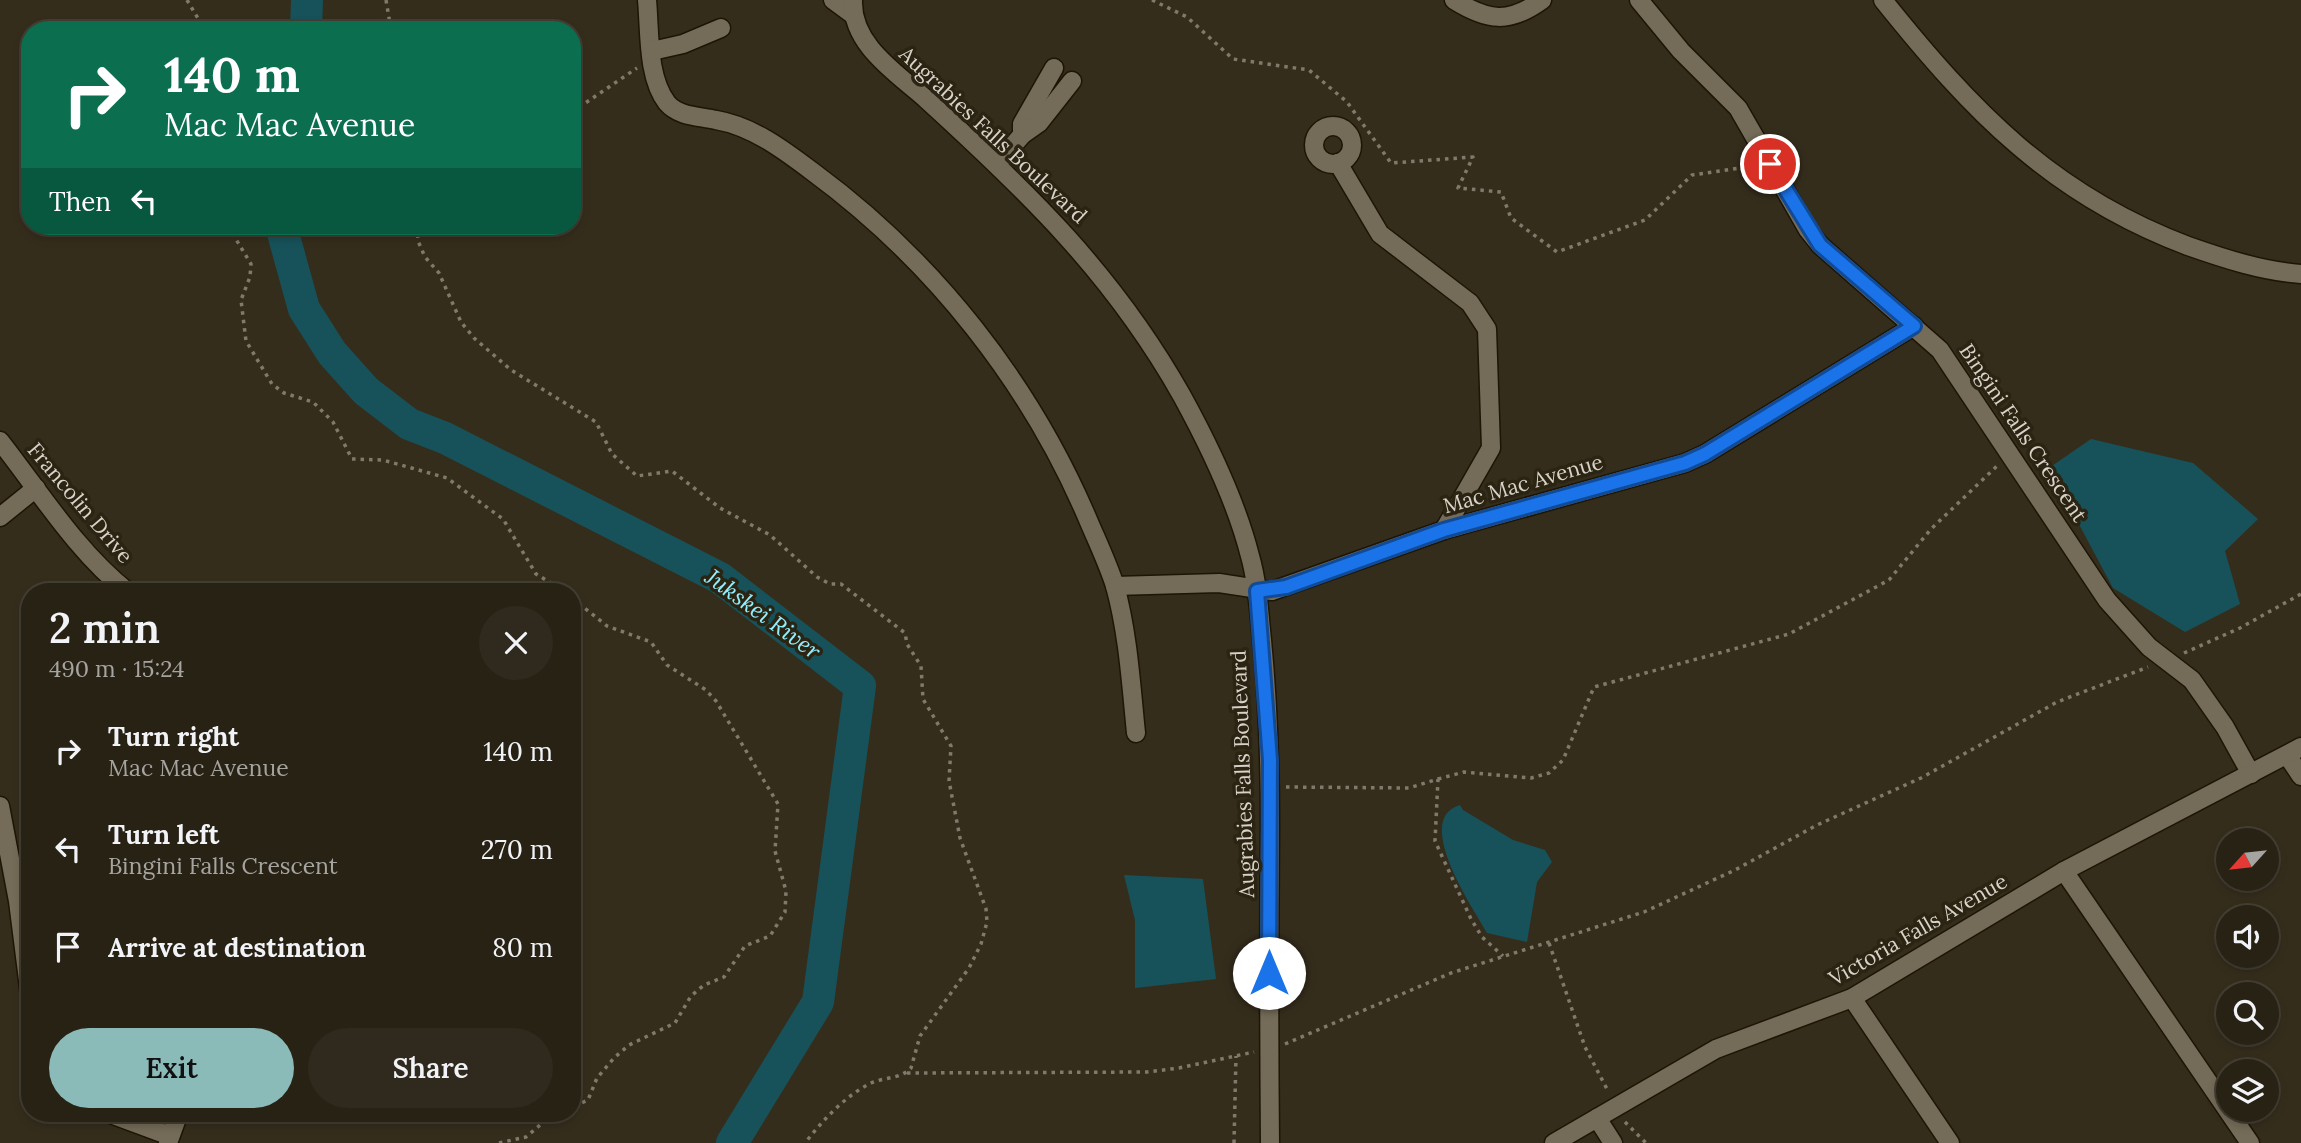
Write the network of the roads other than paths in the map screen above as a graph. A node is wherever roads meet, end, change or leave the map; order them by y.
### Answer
1 (647, 0) edge
2 (833, 0) edge
3 (1454, 0) edge
4 (1542, 0) edge
5 (1639, 0) edge
6 (1883, 0) edge
7 (852, 7) edge
8 (721, 28) dead end
9 (652, 56) junction
10 (1054, 68) dead end
11 (1072, 80) dead end
12 (1022, 135) junction
13 (1338, 163) dead end
14 (997, 164) junction
15 (2301, 274) edge
16 (1914, 326) junction
17 (0, 441) edge
18 (36, 488) junction
19 (0, 517) edge
20 (1444, 530) junction
21 (117, 583) edge
22 (1115, 586) junction
23 (1257, 591) junction
24 (1136, 733) dead end
25 (2294, 751) edge
26 (2251, 774) junction
27 (2301, 776) edge
28 (0, 806) edge
29 (2064, 872) junction
30 (21, 918) edge
31 (1852, 998) junction
32 (1597, 1118) junction
33 (128, 1122) edge
34 (176, 1122) edge
35 (169, 1140) edge
36 (1270, 1143) edge
37 (1555, 1143) edge
38 (1613, 1143) edge
39 (1950, 1143) edge
40 (2250, 1143) edge

1 - 9 street
2 - 7 street
3 - 4 street
5 - 16 street, Bingini Falls Crescent
6 - 15 street
7 - 14 street, Augrabies Falls Boulevard
8 - 9 street
9 - 22 street
10 - 12 street
11 - 12 street
12 - 14 street
13 - 20 street
14 - 23 street, Augrabies Falls Boulevard
16 - 20 street, Mac Mac Avenue
16 - 26 street, Bingini Falls Crescent
17 - 18 street, Francolin Drive
18 - 19 street
18 - 21 street, Francolin Drive
20 - 23 street, Mac Mac Avenue
22 - 23 street, Mac Mac Avenue
22 - 24 street
23 - 36 street, Augrabies Falls Boulevard
25 - 26 street, Victoria Falls Avenue
25 - 27 street
26 - 29 street, Victoria Falls Avenue
28 - 30 street
29 - 31 street, Victoria Falls Avenue
29 - 40 street
31 - 32 street, Victoria Falls Avenue
31 - 39 street
32 - 37 street, Victoria Falls Avenue
32 - 38 street
33 - 35 street
34 - 35 street

